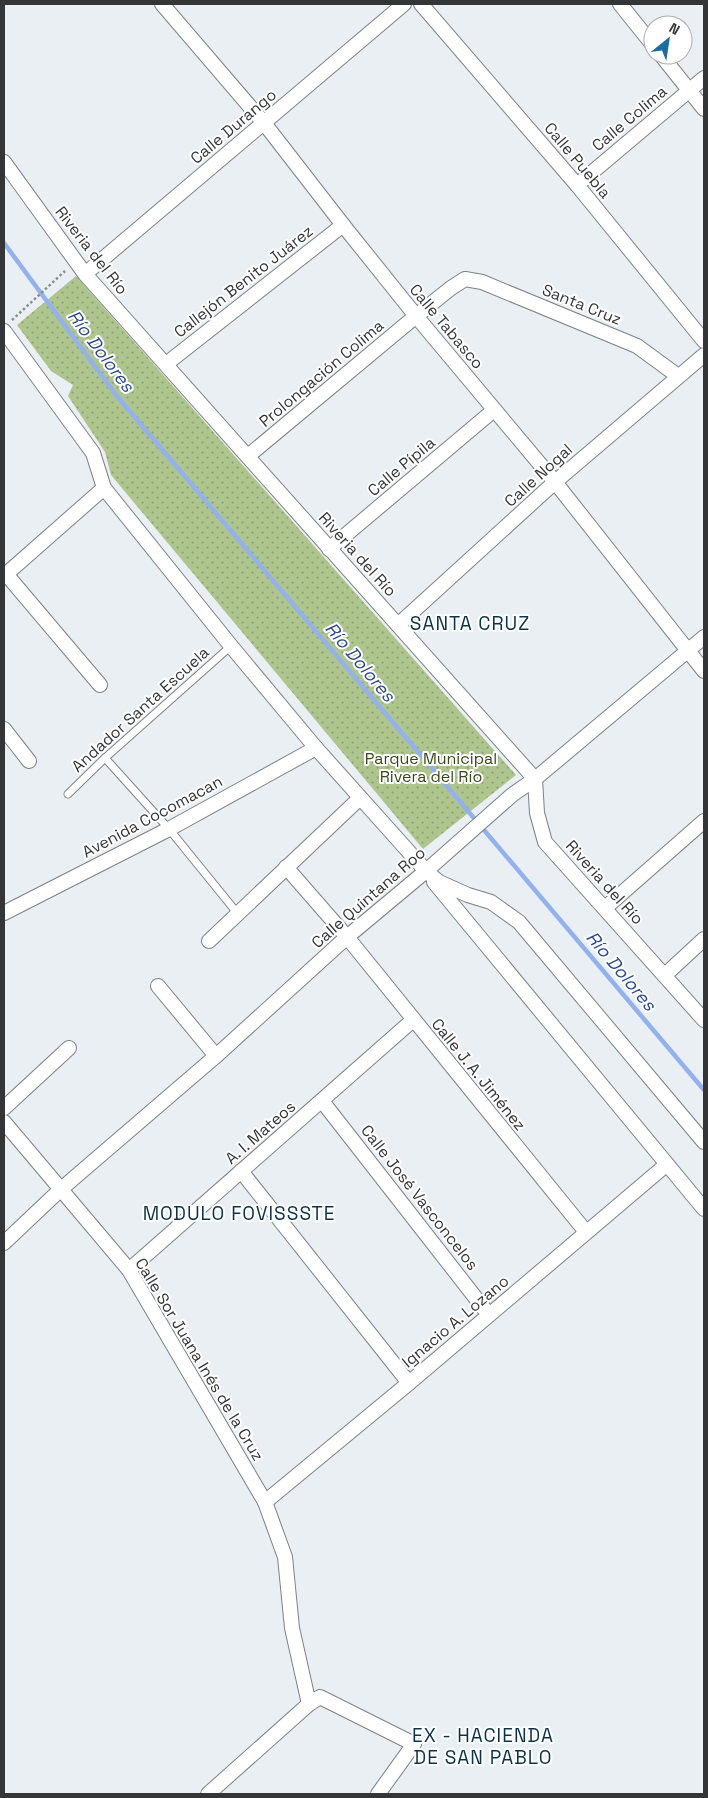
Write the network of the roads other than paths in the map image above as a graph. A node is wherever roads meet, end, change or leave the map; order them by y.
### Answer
1 (162, 4) edge
2 (404, 4) edge
3 (422, 4) edge
4 (620, 4) edge
5 (643, 33) edge
6 (669, 65) edge
7 (704, 78) edge
8 (689, 90) junction
9 (704, 109) edge
10 (264, 123) junction
11 (4, 162) edge
12 (577, 186) junction
13 (343, 225) junction
14 (86, 274) junction
15 (465, 279) joint
16 (416, 316) junction
17 (4, 331) edge
18 (704, 341) edge
19 (704, 355) edge
20 (166, 364) junction
21 (678, 376) junction
22 (494, 410) junction
23 (248, 456) junction
24 (555, 482) junction
25 (104, 488) junction
26 (329, 549) junction
27 (5, 575) edge
28 (398, 625) junction
29 (704, 637) edge
30 (231, 646) junction
31 (688, 651) junction
32 (704, 671) edge
33 (100, 685) dead end
34 (4, 729) edge
35 (316, 748) junction
36 (105, 758) junction
37 (29, 762) dead end
38 (535, 779) junction
39 (68, 794) dead end
40 (360, 798) junction
41 (704, 821) edge
42 (169, 829) junction
43 (286, 867) junction
44 (426, 871) junction
45 (605, 908) junction
46 (4, 913) edge
47 (238, 915) junction
48 (347, 937) junction
49 (704, 939) edge
50 (209, 941) dead end
51 (665, 974) junction
52 (158, 986) dead end
53 (413, 1020) junction
54 (704, 1020) edge
55 (69, 1048) dead end
56 (216, 1056) junction
57 (322, 1101) junction
58 (4, 1108) edge
59 (4, 1122) edge
60 (704, 1142) edge
61 (666, 1165) junction
62 (241, 1171) junction
63 (60, 1190) junction
64 (704, 1210) edge
65 (586, 1232) junction
66 (4, 1243) edge
67 (130, 1270) junction
68 (489, 1315) junction
69 (409, 1383) junction
70 (265, 1502) junction
71 (315, 1700) junction
72 (208, 1794) edge
73 (378, 1794) edge

1 - 10 street, Calle Tabasco
2 - 10 street, Calle Durango
3 - 12 street, Calle Puebla
4 - 5 street
6 - 8 street
7 - 8 street, Calle Colima
8 - 9 street
8 - 12 street, Calle Colima
10 - 13 street, Calle Tabasco
10 - 14 street, Calle Durango
11 - 14 street, Riveria del Río
12 - 18 street, Calle Puebla
13 - 16 street, Calle Tabasco
13 - 20 street, Callejón Benito Juárez
14 - 20 street, Riveria del Río
15 - 16 street, Prolongación Colima
15 - 21 street, Santa Cruz
16 - 22 street, Calle Tabasco
16 - 23 street, Prolongación Colima
17 - 25 street
19 - 21 street, Calle Nogal
20 - 23 street, Riveria del Río
21 - 24 street, Calle Nogal
22 - 24 street, Calle Tabasco
22 - 26 street, Calle Pípila
23 - 26 street, Riveria del Río
24 - 28 street, Calle Nogal
24 - 31 street, Calle Tabasco
25 - 27 street
25 - 30 street
26 - 28 street, Riveria del Río
27 - 33 street
28 - 38 street, Riveria del Río
29 - 31 street, Calle Quintana Roo
30 - 35 street
30 - 36 lane, Andador Santa Escuela
31 - 32 street, Calle Tabasco
31 - 38 street, Calle Quintana Roo
34 - 37 street
35 - 40 street
35 - 42 street, Avenida Cocomacan
36 - 39 lane, Andador Santa Escuela
36 - 42 lane
38 - 44 street, Calle Quintana Roo
38 - 45 street, Riveria del Río
40 - 43 street
40 - 44 street
41 - 45 street
42 - 46 street, Avenida Cocomacan
42 - 47 lane
43 - 47 street
43 - 48 street, Calle J. A. Jiménez
44 - 48 street, Calle Quintana Roo
44 - 60 street
44 - 61 street
45 - 51 street, Riveria del Río
47 - 50 street
48 - 53 street, Calle J. A. Jiménez
48 - 56 street, Calle Quintana Roo
49 - 51 street
51 - 54 street, Riveria del Río
52 - 56 street
53 - 57 street, A. I. Mateos
53 - 65 street, Calle J. A. Jiménez
55 - 58 street
56 - 63 street, Calle Quintana Roo
57 - 62 street, A. I. Mateos
57 - 68 street, Calle José Vasconcelos
59 - 63 street, Calle Sor Juana Inés de la Cruz
61 - 64 street
61 - 65 street, Ignacio A. Lozano
62 - 67 street, A. I. Mateos
62 - 69 street
63 - 66 street, Calle Quintana Roo
63 - 67 street, Calle Sor Juana Inés de la Cruz
65 - 68 street, Ignacio A. Lozano
67 - 70 street, Calle Sor Juana Inés de la Cruz
68 - 69 street, Ignacio A. Lozano
69 - 70 street, Ignacio A. Lozano
70 - 71 street, Calle Sor Juana Inés de la Cruz
71 - 72 street
71 - 73 street

